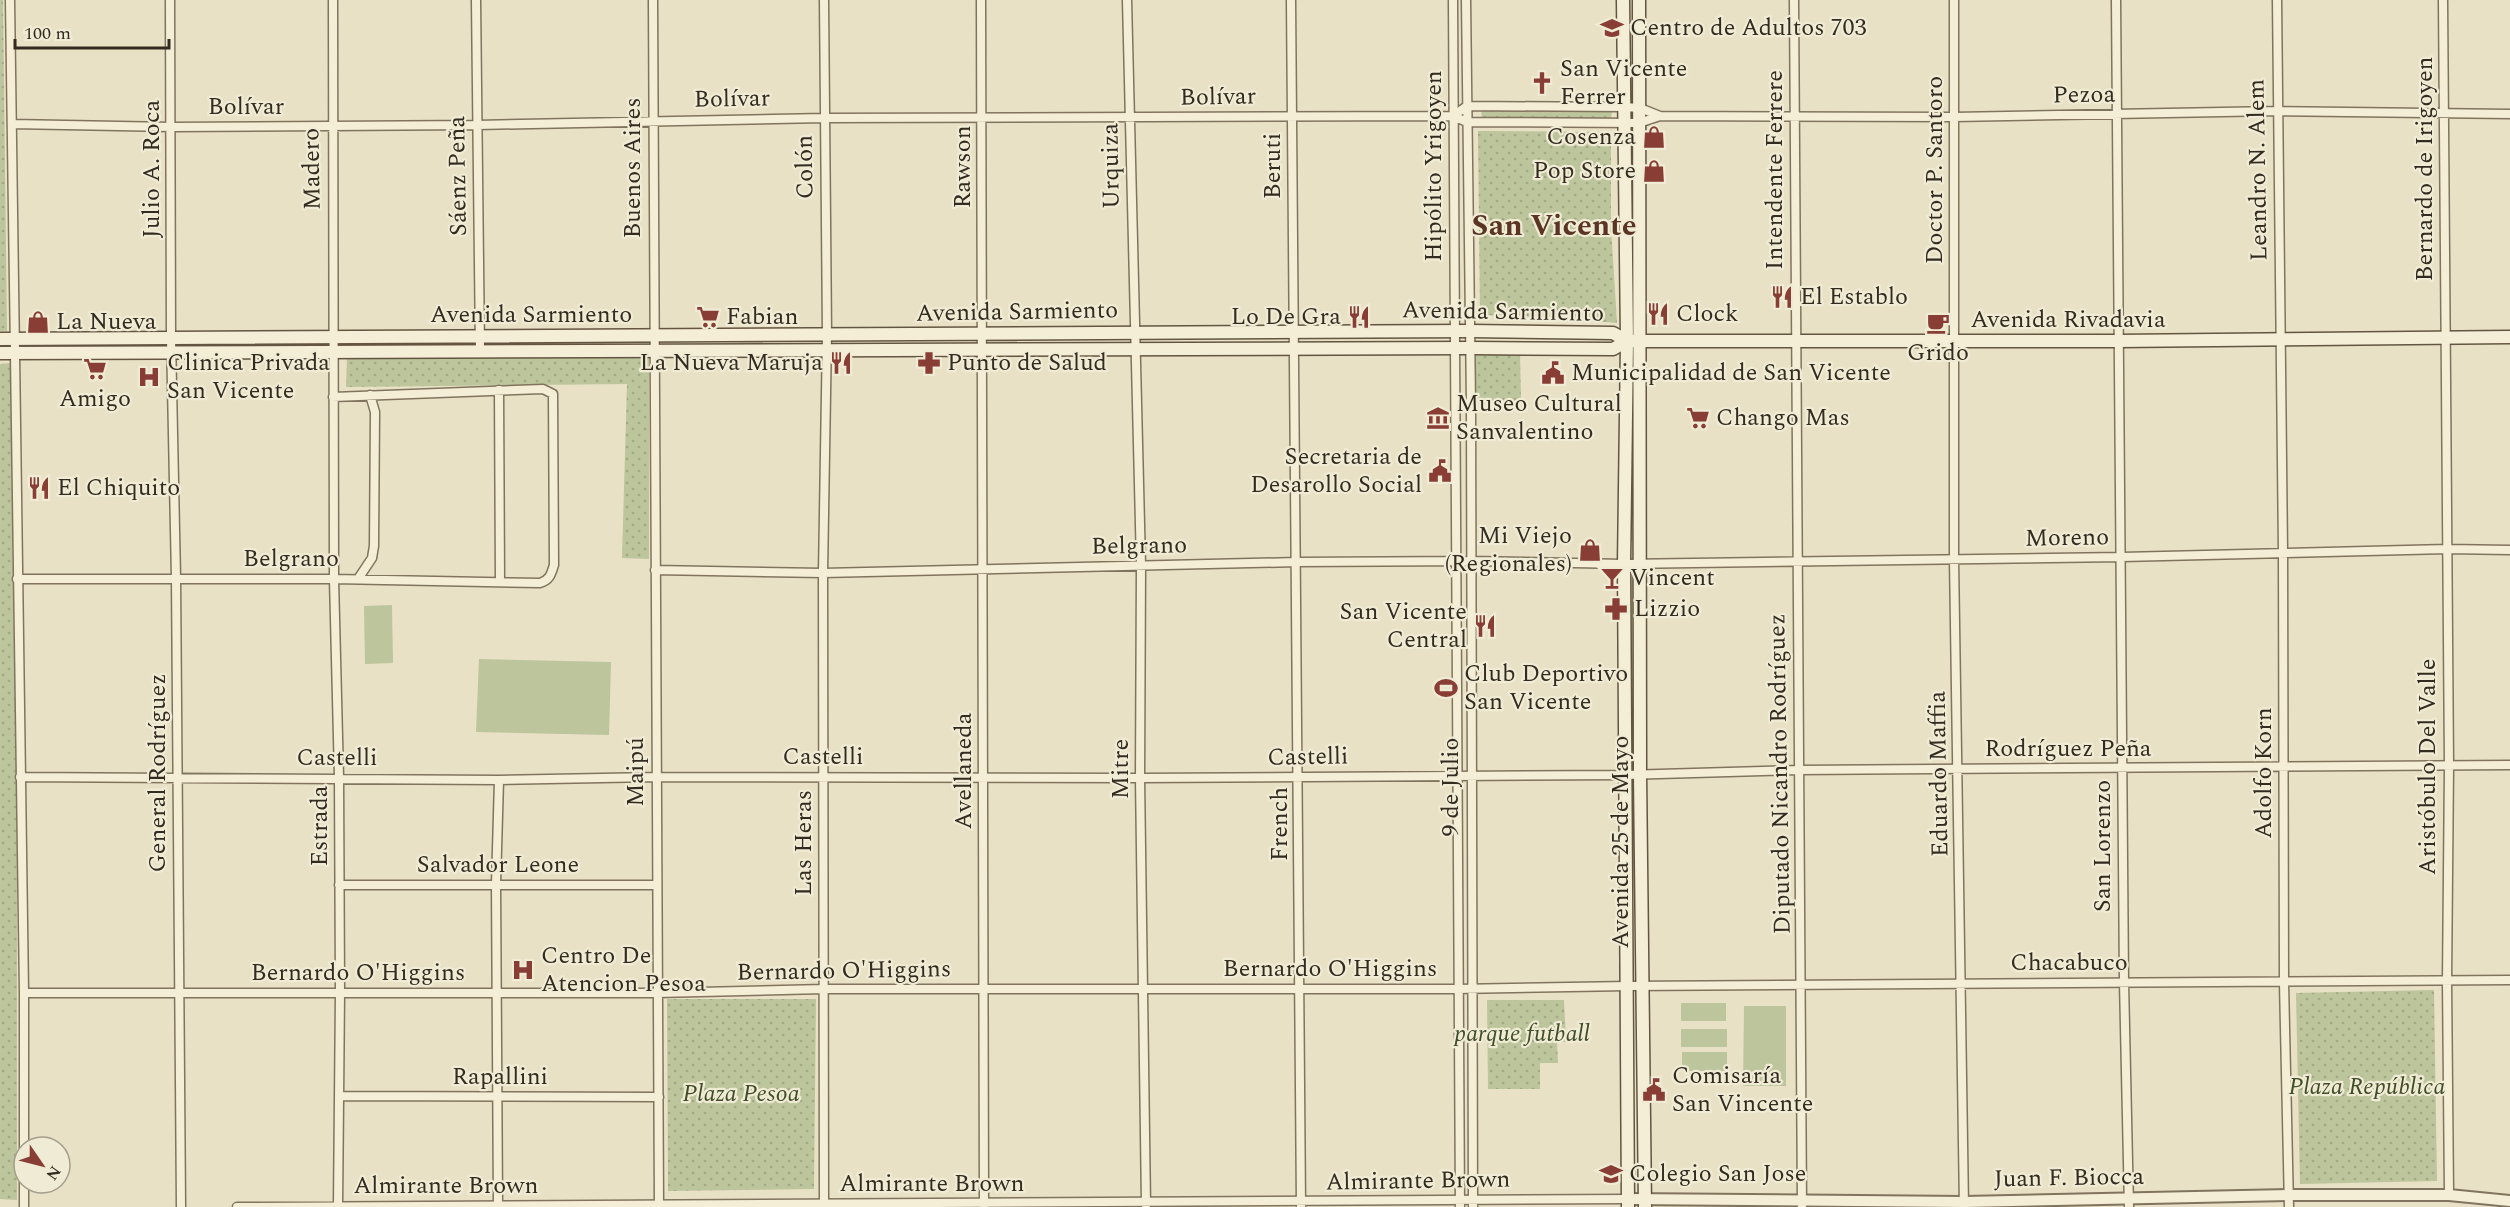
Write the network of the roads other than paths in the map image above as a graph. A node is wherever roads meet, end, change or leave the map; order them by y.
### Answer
1 (10, 0) edge
2 (170, 0) edge
3 (333, 0) edge
4 (476, 0) edge
5 (652, 0) edge
6 (824, 0) edge
7 (981, 0) edge
8 (1127, 0) edge
9 (1291, 0) edge
10 (1453, 0) edge
11 (1466, 0) edge
12 (1623, 0) edge
13 (1639, 0) edge
14 (1794, 0) edge
15 (1954, 0) edge
16 (2115, 0) edge
17 (2277, 0) edge
18 (2444, 0) edge
19 (1467, 106) junction
20 (1623, 107) junction
21 (1640, 108) junction
22 (2276, 111) junction
23 (2117, 114) junction
24 (2444, 114) junction
25 (2510, 114) edge
26 (1794, 115) junction
27 (1292, 116) junction
28 (1453, 116) junction
29 (1660, 116) junction
30 (1129, 117) junction
31 (1954, 117) junction
32 (824, 118) junction
33 (983, 119) junction
34 (651, 120) junction
35 (1467, 122) junction
36 (1623, 122) junction
37 (1639, 123) junction
38 (12, 124) junction
39 (477, 125) junction
40 (331, 126) junction
41 (172, 127) junction
42 (1134, 331) junction
43 (1294, 332) junction
44 (1454, 332) junction
45 (1470, 332) junction
46 (827, 334) junction
47 (982, 334) junction
48 (653, 336) junction
49 (334, 337) junction
50 (480, 337) junction
51 (2510, 337) edge
52 (14, 338) junction
53 (171, 338) junction
54 (0, 339) edge
55 (2280, 339) junction
56 (2445, 339) junction
57 (1795, 340) junction
58 (1627, 341) junction
59 (1641, 341) junction
60 (1955, 341) junction
61 (2118, 341) junction
62 (1294, 348) junction
63 (1454, 348) junction
64 (1470, 348) junction
65 (1135, 349) junction
66 (826, 350) junction
67 (982, 350) junction
68 (480, 351) junction
69 (653, 351) junction
70 (172, 352) junction
71 (333, 352) junction
72 (0, 353) edge
73 (15, 353) junction
74 (499, 390) junction
75 (370, 395) junction
76 (333, 397) junction
77 (2447, 549) junction
78 (2510, 550) edge
79 (2283, 553) junction
80 (2122, 557) junction
81 (1954, 559) junction
82 (1471, 561) junction
83 (1797, 561) junction
84 (1297, 562) junction
85 (1457, 562) junction
86 (1624, 564) junction
87 (1642, 564) junction
88 (1141, 565) junction
89 (982, 568) junction
90 (655, 570) junction
91 (823, 573) junction
92 (176, 578) junction
93 (17, 579) junction
94 (334, 579) junction
95 (358, 579) junction
96 (500, 582) junction
97 (2510, 765) edge
98 (2284, 766) junction
99 (2449, 766) junction
100 (2122, 769) junction
101 (1798, 770) junction
102 (1958, 770) junction
103 (1471, 774) junction
104 (1625, 774) junction
105 (1640, 774) junction
106 (1457, 775) junction
107 (1299, 776) junction
108 (20, 777) junction
109 (339, 777) junction
110 (655, 777) junction
111 (823, 777) junction
112 (984, 777) junction
113 (177, 778) junction
114 (1140, 778) junction
115 (499, 780) junction
116 (496, 884) junction
117 (339, 885) junction
118 (657, 885) junction
119 (2510, 980) edge
120 (2447, 981) junction
121 (2124, 982) junction
122 (1961, 983) junction
123 (2284, 983) junction
124 (1802, 984) junction
125 (1628, 986) junction
126 (1643, 986) junction
127 (824, 988) junction
128 (1144, 988) junction
129 (982, 989) junction
130 (1299, 989) junction
131 (1457, 989) junction
132 (1472, 989) junction
133 (340, 992) junction
134 (24, 993) junction
135 (498, 993) junction
136 (657, 993) junction
137 (179, 994) junction
138 (340, 1096) junction
139 (499, 1096) junction
140 (659, 1097) junction
141 (2289, 1195) junction
142 (2449, 1195) junction
143 (2510, 1201) edge
144 (2129, 1202) edge
145 (1628, 1203) edge
146 (1645, 1203) edge
147 (1146, 1204) edge
148 (1460, 1204) edge
149 (1473, 1204) edge
150 (1802, 1204) edge
151 (1964, 1204) edge
152 (824, 1205) edge
153 (984, 1205) edge
154 (1301, 1205) edge
155 (498, 1206) edge
156 (508, 1206) edge
157 (658, 1206) edge
158 (24, 1207) edge
159 (181, 1207) edge
160 (237, 1207) edge
161 (338, 1207) edge
162 (2289, 1207) edge

1 - 38 street
2 - 41 street, Julio A. Roca
3 - 40 street, Madero
4 - 39 street, Sáenz Peña
5 - 34 street, Buenos Aires
6 - 32 street, Colón
7 - 33 street, Rawson
8 - 30 street, Urquiza
9 - 27 street, Beruti
10 - 28 street, Hipólito Yrigoyen
11 - 19 street, Hipólito Yrigoyen
12 - 20 main road, Avenida 25 de Mayo
13 - 21 main road, Avenida 25 de Mayo
14 - 26 street, Intendente Ferrere
15 - 31 street, Doctor P. Santoro
16 - 23 street, San Lorenzo
17 - 22 street, Leandro N. Alem
18 - 24 street, Bernardo de Irigoyen
19 - 20 street
19 - 28 street
19 - 35 street, Hipólito Yrigoyen
20 - 21 street
20 - 36 main road, Avenida 25 de Mayo
21 - 29 street
21 - 37 main road, Avenida 25 de Mayo
22 - 23 street, Pezoa
22 - 24 street, Pezoa
22 - 55 street, Leandro N. Alem
23 - 31 street, Pezoa
23 - 61 street, San Lorenzo
24 - 25 street, Pezoa
24 - 56 street, Bernardo de Irigoyen
26 - 29 street, Pezoa
26 - 31 street, Pezoa
26 - 57 street, Intendente Ferrere
27 - 28 street, Bolívar
27 - 30 street, Bolívar
27 - 43 street, Beruti
28 - 35 street, Bolívar
28 - 44 street, Hipólito Yrigoyen
29 - 37 street, Bolívar
30 - 33 street, Bolívar
30 - 42 street, Urquiza
31 - 60 street, Doctor P. Santoro
32 - 33 street, Bolívar
32 - 34 street, Bolívar
32 - 46 street, Colón
33 - 47 street, Rawson
34 - 39 street, Bolívar
34 - 48 street, Buenos Aires
35 - 36 street, Bolívar
35 - 45 street, Hipólito Yrigoyen
36 - 37 street, Bolívar
36 - 58 main road, Avenida 25 de Mayo
37 - 59 main road, Avenida 25 de Mayo
38 - 41 street, Bolívar
38 - 52 street
39 - 40 street, Bolívar
39 - 50 street, Sáenz Peña
40 - 41 street, Bolívar
40 - 49 street, Madero
41 - 53 street, Julio A. Roca
42 - 43 main road, Avenida Sarmiento
42 - 47 main road, Avenida Sarmiento
42 - 65 street, Mitre
43 - 44 main road, Avenida Sarmiento
43 - 62 street, French
44 - 45 main road, Avenida Sarmiento
44 - 63 street, 9 de Julio
45 - 58 main road, Avenida Sarmiento
45 - 64 street, 9 de Julio
46 - 47 main road, Avenida Sarmiento
46 - 48 main road, Avenida Sarmiento
46 - 66 street, Las Heras
47 - 67 street, Avellaneda
48 - 50 main road, Avenida Sarmiento
48 - 69 street, Maipú
49 - 50 main road, Avenida Sarmiento
49 - 53 main road, Avenida Sarmiento
49 - 71 street, Estrada
50 - 68 street, Sáenz Peña
51 - 56 main road, Avenida Rivadavia
52 - 53 main road, Avenida Sarmiento
52 - 54 main road, Avenida Sarmiento
52 - 73 street
53 - 70 street, General Rodríguez
55 - 56 main road, Avenida Rivadavia
55 - 61 main road, Avenida Rivadavia
55 - 79 street, Adolfo Korn
56 - 77 street, Aristóbulo Del Valle
57 - 59 main road, Avenida Rivadavia
57 - 60 main road, Avenida Rivadavia
57 - 83 street, Diputado Nicandro Rodríguez
58 - 59 main road, Avenida Rivadavia
58 - 64 main road, Avenida Sarmiento
58 - 86 main road, Avenida 25 de Mayo
59 - 87 main road, Avenida 25 de Mayo
60 - 61 main road, Avenida Rivadavia
60 - 81 street, Eduardo Maffia
61 - 80 street, San Lorenzo
62 - 63 main road, Avenida Sarmiento
62 - 65 main road, Avenida Sarmiento
62 - 84 street, French
63 - 64 main road, Avenida Sarmiento
63 - 85 street, 9 de Julio
64 - 82 street, 9 de Julio
65 - 67 main road, Avenida Sarmiento
65 - 88 street, Mitre
66 - 67 main road, Avenida Sarmiento
66 - 69 main road, Avenida Sarmiento
66 - 91 street, Las Heras
67 - 89 street, Avellaneda
68 - 69 main road, Avenida Sarmiento
68 - 71 main road, Avenida Sarmiento
69 - 90 street, Maipú
70 - 71 main road, Avenida Sarmiento
70 - 73 main road, Avenida Sarmiento
70 - 92 street, General Rodríguez
71 - 76 street, Estrada
72 - 73 main road, Avenida Sarmiento
73 - 93 street
74 - 75 street
74 - 96 street
74 - 96 street, Belgrano
75 - 76 street
75 - 95 street
76 - 94 street, Estrada
77 - 78 street, Moreno
77 - 79 street, Moreno
77 - 99 street, Aristóbulo Del Valle
79 - 80 street, Moreno
79 - 98 street, Adolfo Korn
80 - 81 street, Moreno
80 - 100 street, San Lorenzo
81 - 83 street, Moreno
81 - 102 street, Eduardo Maffia
82 - 85 street, Belgrano
82 - 86 street, Belgrano
82 - 103 street, 9 de Julio
83 - 87 street, Moreno
83 - 101 street, Diputado Nicandro Rodríguez
84 - 85 street, Belgrano
84 - 88 street, Belgrano
84 - 107 street, French
85 - 106 street, 9 de Julio
86 - 87 street, Moreno
86 - 104 main road, Avenida 25 de Mayo
87 - 105 main road, Avenida 25 de Mayo
88 - 89 street, Belgrano
88 - 114 street, Mitre
89 - 91 street, Belgrano
89 - 112 street, Avellaneda
90 - 91 street, Belgrano
90 - 110 street, Maipú
91 - 111 street, Las Heras
92 - 93 street, Belgrano
92 - 94 street, Belgrano
92 - 113 street, General Rodríguez
93 - 108 street
94 - 95 street, Belgrano
94 - 109 street, Estrada
95 - 96 street, Belgrano
97 - 99 street, Rodríguez Peña
98 - 99 street, Rodríguez Peña
98 - 100 street, Rodríguez Peña
98 - 123 street, Adolfo Korn
99 - 120 street, Aristóbulo Del Valle
100 - 102 street, Rodríguez Peña
100 - 121 street, San Lorenzo
101 - 102 street, Rodríguez Peña
101 - 105 street, Rodríguez Peña
101 - 124 street, Diputado Nicandro Rodríguez
102 - 122 street, Eduardo Maffia
103 - 104 street, Castelli
103 - 106 street, Castelli
103 - 132 street, 9 de Julio
104 - 105 street, Rodríguez Peña
104 - 125 main road, Avenida 25 de Mayo
105 - 126 main road, Avenida 25 de Mayo
106 - 107 street, Castelli
106 - 131 street, 9 de Julio
107 - 114 street, Castelli
107 - 130 street, French
108 - 113 street, Castelli
108 - 134 street
109 - 113 street, Castelli
109 - 115 street, Castelli
109 - 117 street, Estrada
110 - 111 street, Castelli
110 - 115 street, Castelli
110 - 118 street, Maipú
111 - 112 street, Castelli
111 - 127 street, Las Heras
112 - 114 street, Castelli
112 - 129 street, Avellaneda
113 - 137 street, General Rodríguez
114 - 128 street, Mitre
115 - 116 street
116 - 117 street, Salvador Leone
116 - 118 street, Salvador Leone
116 - 135 street
117 - 133 street, Estrada
118 - 136 street, Maipú
119 - 120 street, Chacabuco
120 - 123 street, Chacabuco
120 - 142 street, Aristóbulo Del Valle
121 - 122 street, Chacabuco
121 - 123 street, Chacabuco
121 - 144 street, San Lorenzo
122 - 124 street, Chacabuco
122 - 151 street, Eduardo Maffia
123 - 141 street, Adolfo Korn
124 - 126 street, Chacabuco
124 - 150 street, Diputado Nicandro Rodríguez
125 - 126 street, Chacabuco
125 - 132 street, Bernardo O'Higgins
125 - 145 main road, Avenida 25 de Mayo
126 - 146 main road, Avenida 25 de Mayo
127 - 129 street, Bernardo O'Higgins
127 - 136 street, Bernardo O'Higgins
127 - 152 street, Las Heras
128 - 129 street, Bernardo O'Higgins
128 - 130 street, Bernardo O'Higgins
128 - 147 street, Mitre
129 - 153 street, Avellaneda
130 - 131 street, Bernardo O'Higgins
130 - 154 street, French
131 - 132 street, Bernardo O'Higgins
131 - 148 street, 9 de Julio
132 - 149 street, 9 de Julio
133 - 135 street, Bernardo O'Higgins
133 - 137 street, Bernardo O'Higgins
133 - 138 street, Estrada
134 - 137 street, Bernardo O'Higgins
134 - 158 street
135 - 136 street, Bernardo O'Higgins
135 - 139 street
136 - 140 street, Maipú
137 - 159 street, General Rodríguez
138 - 139 street, Rapallini
138 - 161 street, Estrada
139 - 140 street, Rapallini
139 - 155 street
140 - 157 street, Maipú
141 - 142 street, Juan F. Biocca
141 - 144 street, Juan F. Biocca
141 - 162 street, Adolfo Korn
142 - 143 street, Juan F. Biocca
144 - 151 street, Juan F. Biocca
145 - 146 street, Juan F. Biocca
145 - 149 street, Almirante Brown
146 - 150 street, Juan F. Biocca
147 - 153 street, Almirante Brown
147 - 154 street, Almirante Brown
148 - 149 street, Almirante Brown
148 - 154 street, Almirante Brown
150 - 151 street, Juan F. Biocca
152 - 153 street, Almirante Brown
152 - 157 street, Almirante Brown
155 - 156 street, Almirante Brown
155 - 161 street, Almirante Brown
156 - 157 street, Almirante Brown
160 - 161 street, Almirante Brown

